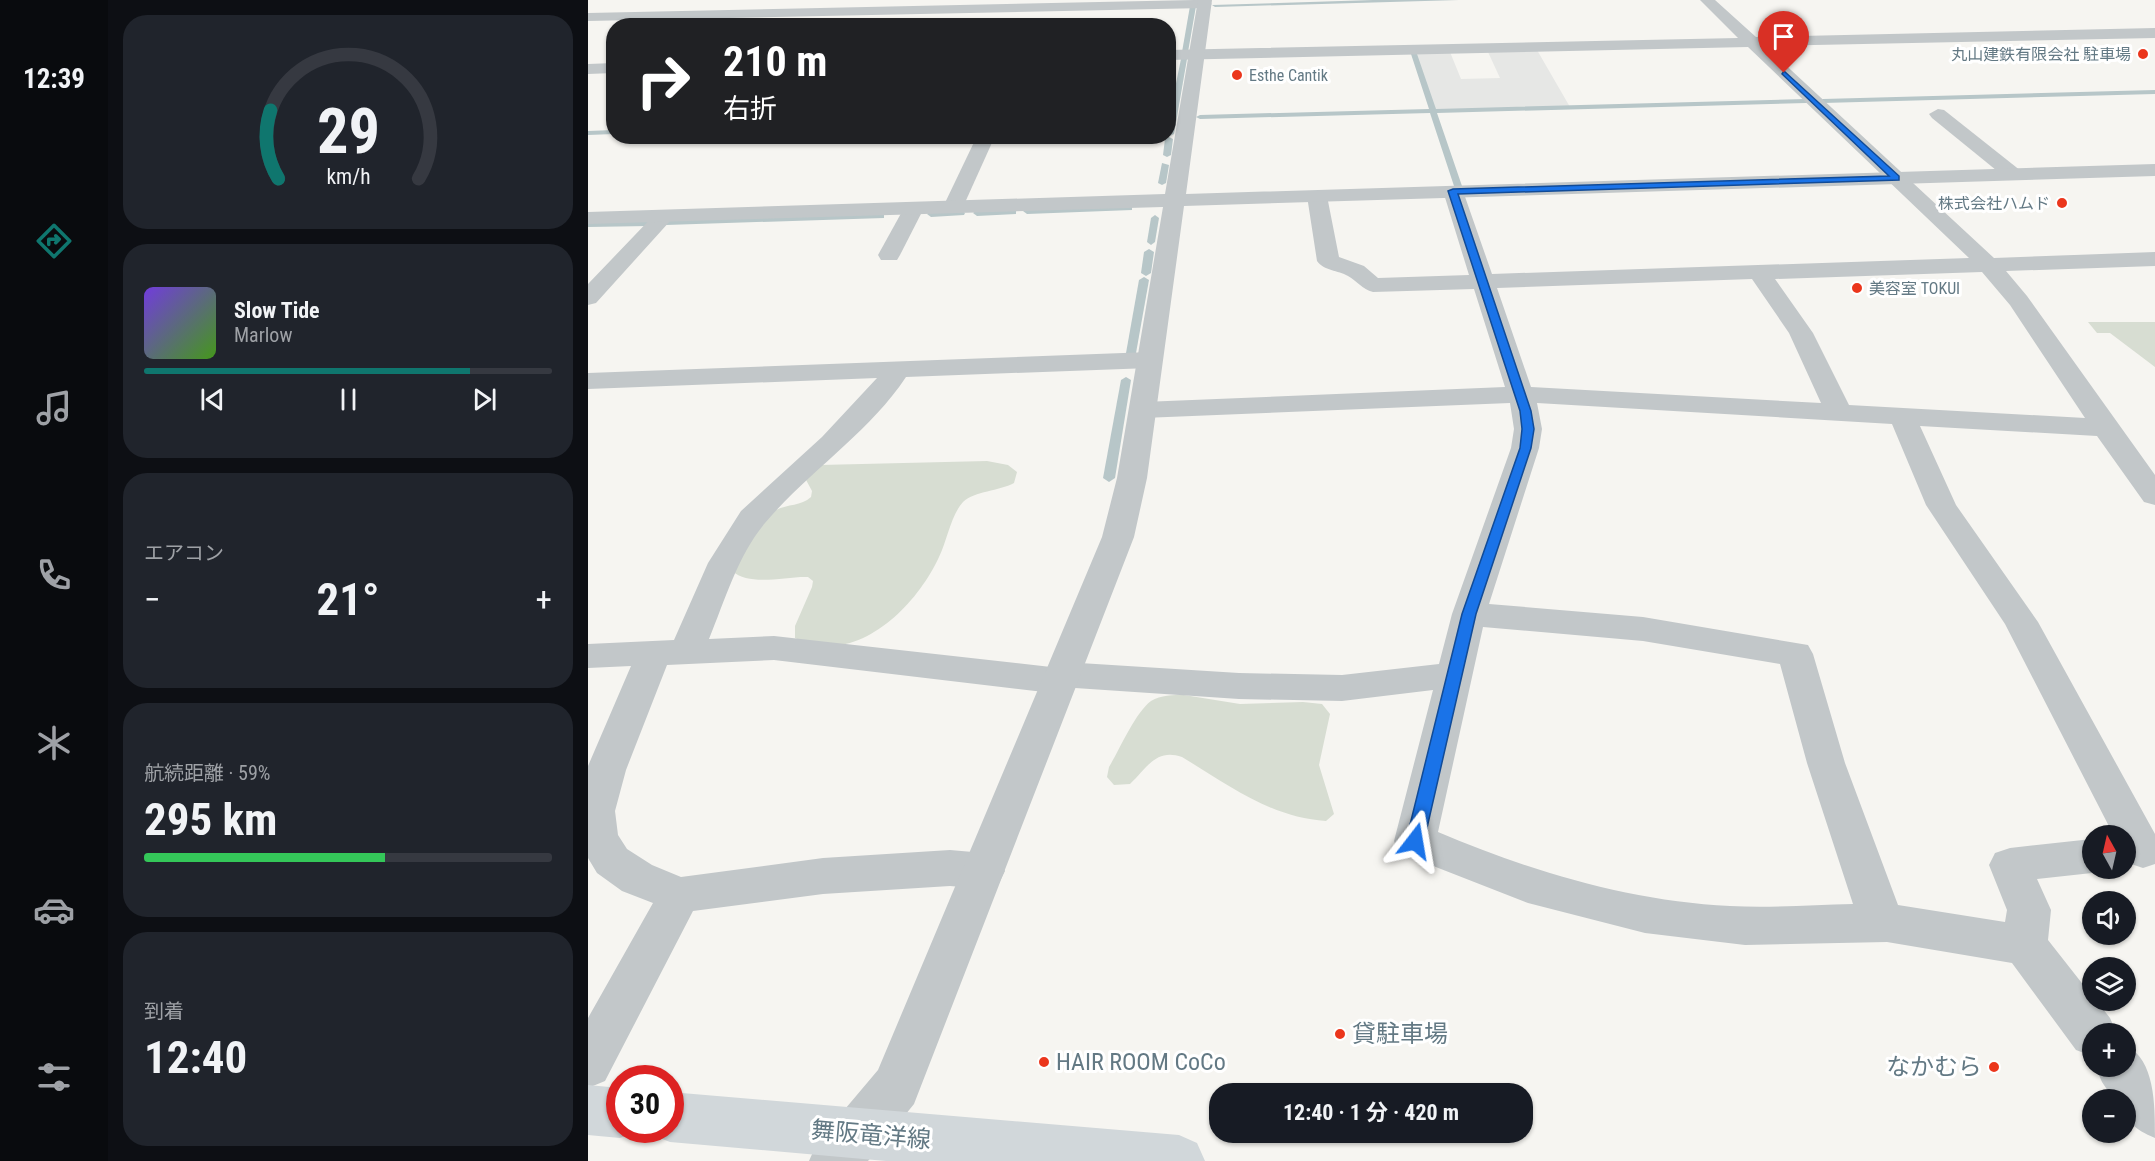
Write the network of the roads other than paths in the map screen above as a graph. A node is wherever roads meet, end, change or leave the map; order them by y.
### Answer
1 (613, 0) edge
2 (1707, 0) edge
3 (1205, 2) edge
4 (2155, 33) edge
5 (1752, 42) junction
6 (1176, 55) edge
7 (1197, 55) junction
8 (606, 68) edge
9 (588, 69) edge
10 (1938, 114) dead end
11 (982, 144) edge
12 (2153, 172) edge
13 (2014, 175) junction
14 (1896, 178) junction
15 (1453, 191) junction
16 (1317, 196) junction
17 (1175, 200) junction
18 (953, 207) junction
19 (914, 208) junction
20 (664, 216) junction
21 (588, 218) edge
22 (889, 255) dead end
23 (2155, 259) edge
24 (1988, 264) junction
25 (1759, 273) junction
26 (1483, 282) junction
27 (588, 298) edge
28 (1150, 360) junction
29 (897, 369) junction
30 (588, 381) edge
31 (1520, 394) junction
32 (1143, 410) junction
33 (1839, 412) junction
34 (1902, 416) junction
35 (2105, 428) junction
36 (2155, 496) edge
37 (1469, 614) junction
38 (670, 653) junction
39 (588, 656) edge
40 (1062, 678) junction
41 (1454, 679) junction
42 (2141, 852) edge
43 (2082, 857) edge
44 (984, 871) junction
45 (680, 895) junction
46 (1882, 923) junction
47 (2025, 945) junction
48 (2085, 1023) edge
49 (588, 1065) edge
50 (2127, 1077) edge
51 (588, 1110) edge
52 (606, 1112) edge
53 (2155, 1113) edge
54 (684, 1119) edge
55 (846, 1147) edge
56 (1179, 1161) edge

1 - 3 street
2 - 5 street
3 - 7 street
4 - 5 street
5 - 7 street
5 - 14 street
6 - 7 street
7 - 17 street
8 - 9 street
10 - 13 street
11 - 18 street
12 - 13 street
13 - 14 street
14 - 15 street
14 - 24 street
15 - 16 street
15 - 26 street
16 - 17 street
16 - 26 street
17 - 18 street
17 - 28 street
18 - 19 street
19 - 20 street
19 - 22 street
20 - 21 street
20 - 27 street
23 - 24 street
24 - 25 street
24 - 35 street
25 - 26 street
25 - 33 street
26 - 31 street
28 - 29 street
28 - 32 street
29 - 30 street
29 - 38 street
31 - 32 street
31 - 33 street
31 - 37 street
32 - 40 street
33 - 34 street
34 - 35 street
34 - 42 street
35 - 36 street
37 - 41 street
37 - 46 street
38 - 39 street
38 - 40 street
38 - 45 street
40 - 41 street
40 - 44 street
41 - 46 street
43 - 47 street
44 - 45 street
44 - 55 street
45 - 49 street
46 - 47 street
47 - 48 street
50 - 53 street
51 - 52 main road
54 - 55 main road, 舞阪竜洋線
55 - 56 main road, 舞阪竜洋線

